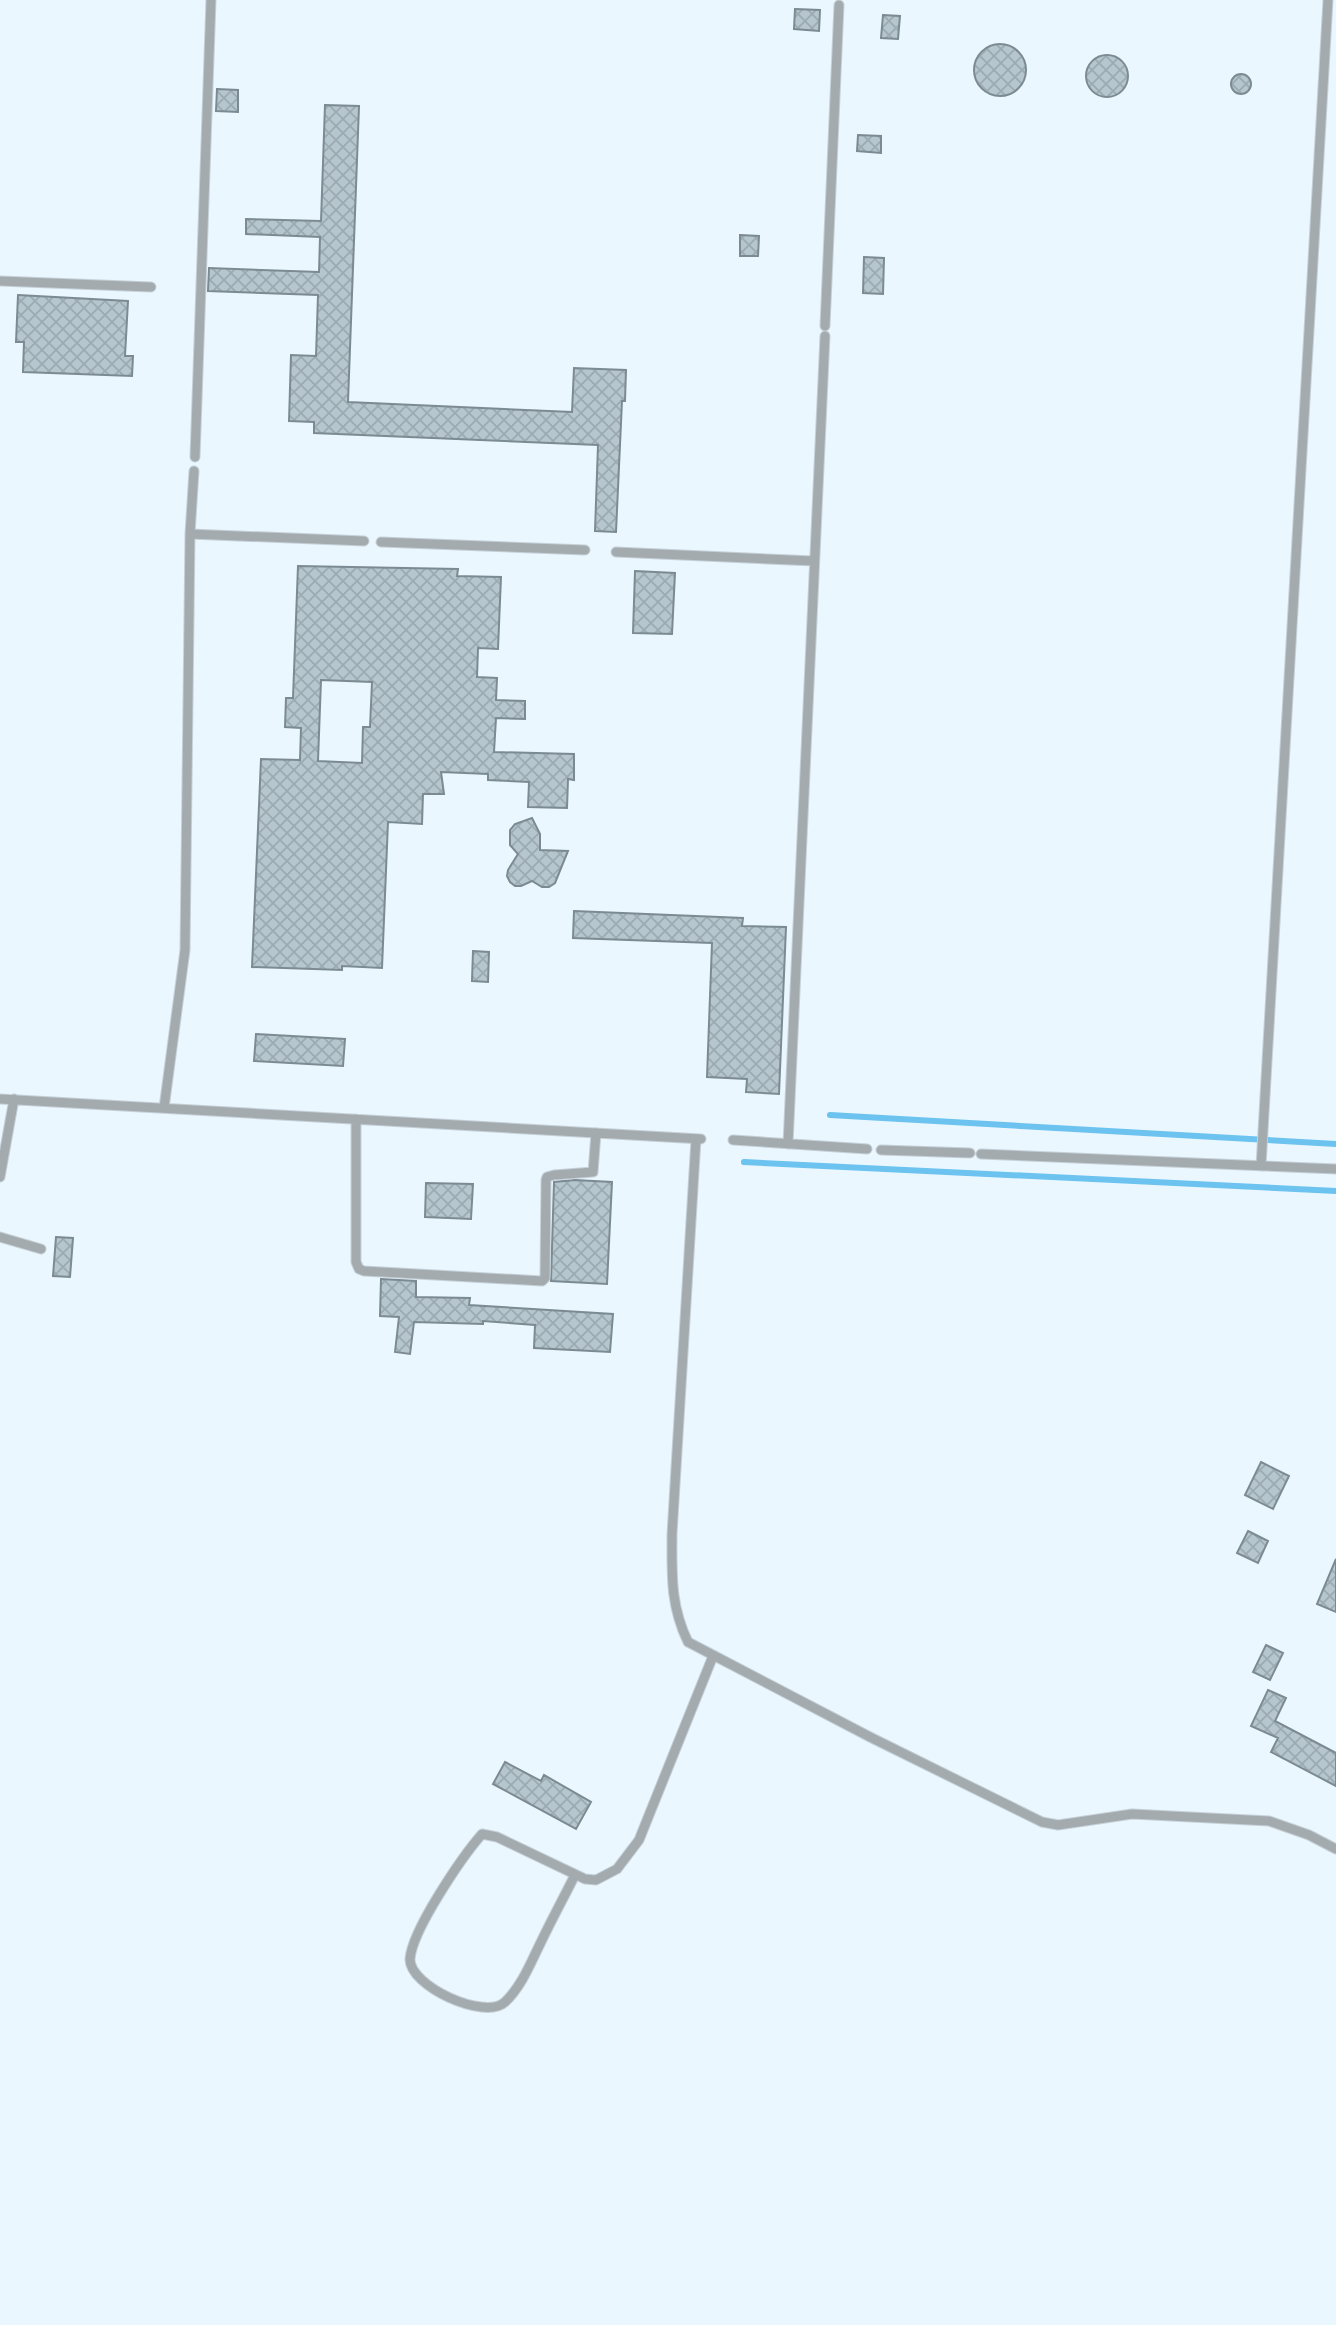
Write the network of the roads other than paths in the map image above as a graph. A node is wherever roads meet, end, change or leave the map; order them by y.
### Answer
1 (211, 0) edge
2 (1328, 0) edge
3 (839, 5) dead end
4 (0, 281) edge
5 (151, 287) dead end
6 (194, 457) dead end
7 (194, 471) dead end
8 (190, 534) junction
9 (364, 541) dead end
10 (381, 542) dead end
11 (585, 550) dead end
12 (616, 552) dead end
13 (814, 561) junction
14 (0, 1098) edge
15 (14, 1099) junction
16 (164, 1108) junction
17 (356, 1119) junction
18 (596, 1133) junction
19 (733, 1140) dead end
20 (788, 1144) junction
21 (867, 1149) dead end
22 (881, 1150) dead end
23 (970, 1153) dead end
24 (981, 1154) dead end
25 (1261, 1166) junction
26 (1336, 1170) edge
27 (0, 1177) edge
28 (0, 1237) edge
29 (41, 1249) dead end
30 (713, 1656) junction
31 (1336, 1849) edge
32 (575, 1875) junction

1 - 6 lane
2 - 25 lane
3 - 13 lane
4 - 5 lane
7 - 8 lane
8 - 9 lane
8 - 16 lane
10 - 11 lane
12 - 13 lane
13 - 20 lane
14 - 15 lane
15 - 16 lane
15 - 27 lane
16 - 17 lane
17 - 18 lane
17 - 18 lane
18 - 30 lane
19 - 20 lane
20 - 21 lane
22 - 23 lane
24 - 25 lane
25 - 26 lane
28 - 29 lane
30 - 31 lane
30 - 32 lane
32 - 32 lane

